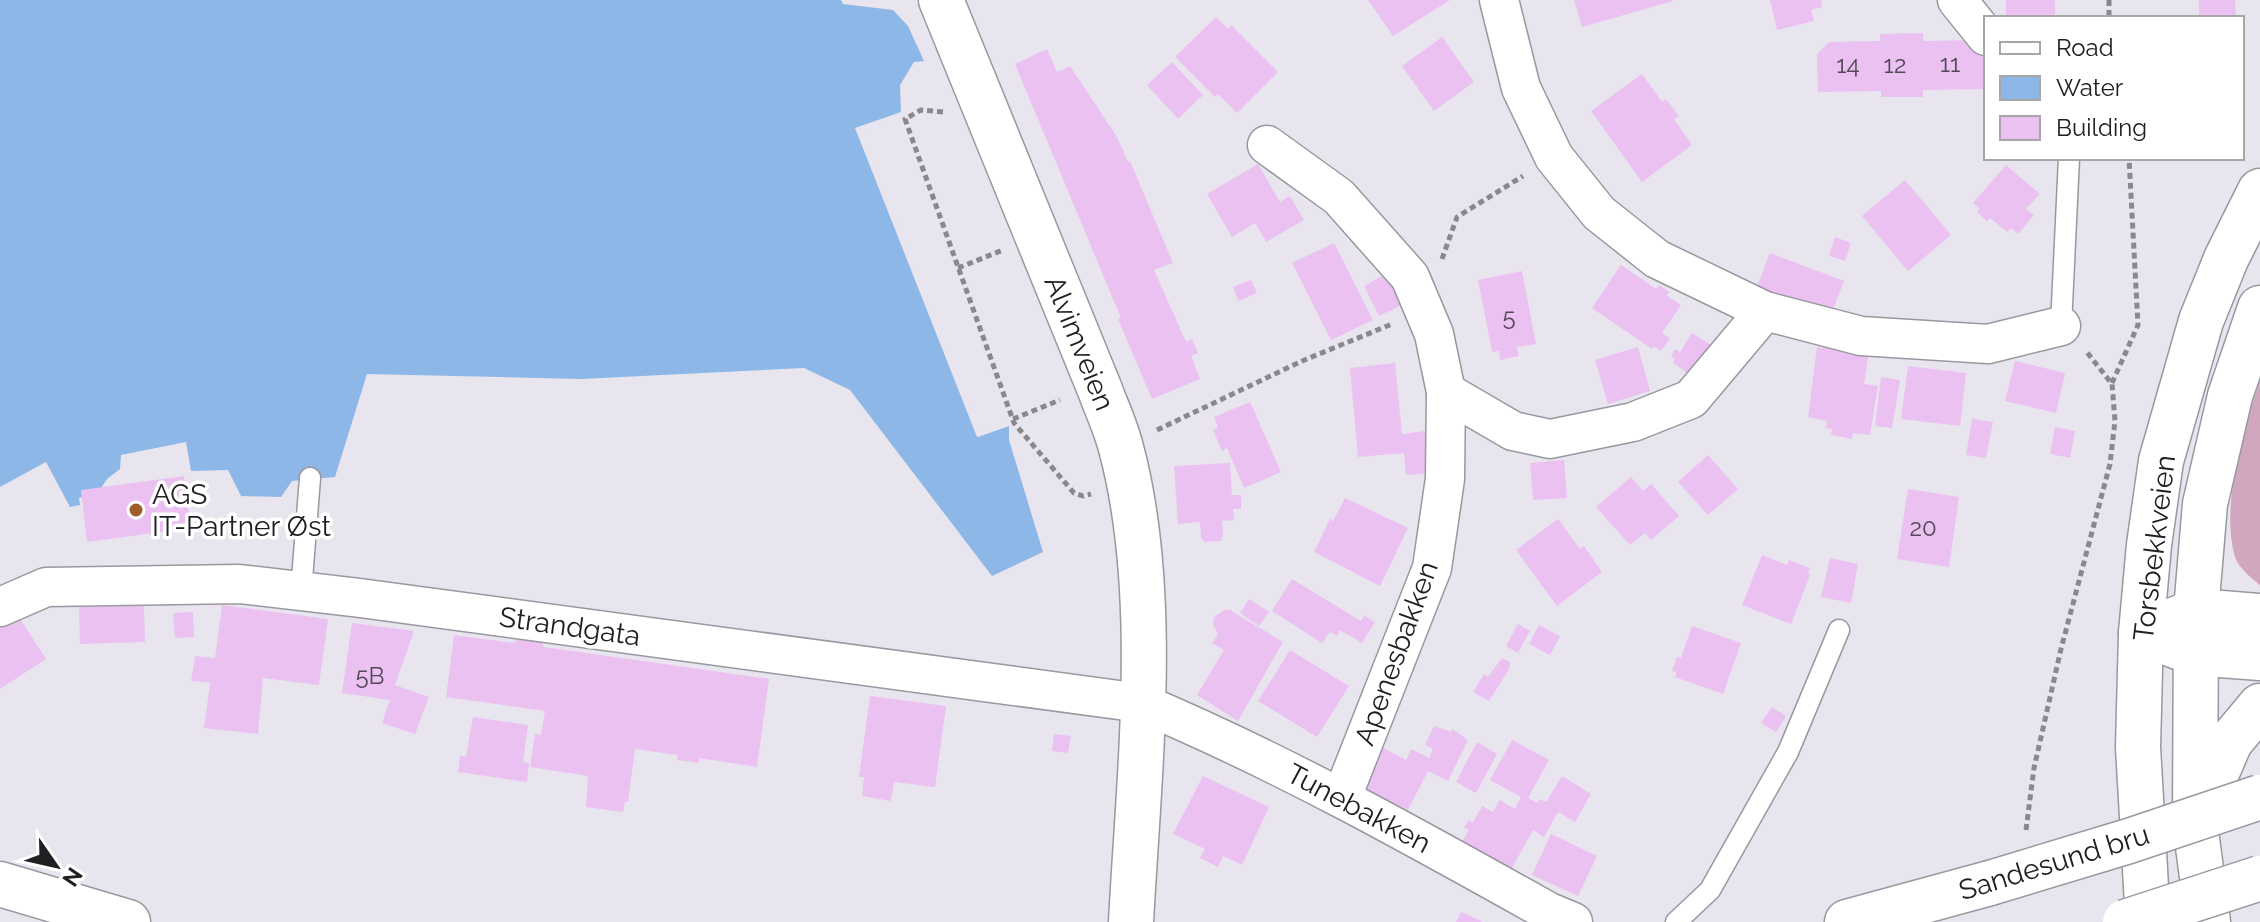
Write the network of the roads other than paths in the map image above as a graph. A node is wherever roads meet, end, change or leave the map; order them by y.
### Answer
1 (941, 0) edge
2 (1499, 0) edge
3 (1957, 0) edge
4 (1984, 34) edge
5 (1267, 145) dead end
6 (2069, 160) edge
7 (2260, 191) edge
8 (2260, 308) edge
9 (1765, 311) junction
10 (2061, 326) joint
11 (1446, 392) junction
12 (310, 478) dead end
13 (301, 592) junction
14 (0, 607) edge
15 (2260, 616) edge
16 (1839, 630) dead end
17 (2195, 632) junction
18 (2141, 633) junction
19 (2260, 658) edge
20 (1141, 703) junction
21 (2260, 706) edge
22 (1342, 797) junction
23 (2260, 797) edge
24 (2195, 824) junction
25 (2260, 878) edge
26 (0, 884) edge
27 (128, 922) edge
28 (1131, 922) edge
29 (1573, 922) edge
30 (1676, 922) edge
31 (1847, 922) edge
32 (2125, 922) edge
33 (2148, 922) edge
34 (2208, 922) edge

1 - 20 main road, Alvimveien
2 - 9 street
3 - 4 street
5 - 11 street, Apenesbakken
6 - 10 lane
7 - 18 main road, Torsbekkveien
8 - 17 main road, Torsbekkveien
9 - 10 street
9 - 11 street
11 - 22 street, Apenesbakken
12 - 13 lane
13 - 14 street, Strandgata
13 - 20 street, Strandgata
15 - 17 main road
16 - 30 lane
17 - 18 main road
17 - 19 main road
17 - 24 main road, Torsbekkveien
18 - 33 main road, Torsbekkveien
20 - 22 street, Tunebakken
20 - 28 main road, Alvimveien
21 - 24 main road
22 - 29 street, Tunebakken
23 - 31 main road, Sandesund bru, bridge
24 - 34 main road, Torsbekkveien
25 - 32 main road, bridge
26 - 27 main road

